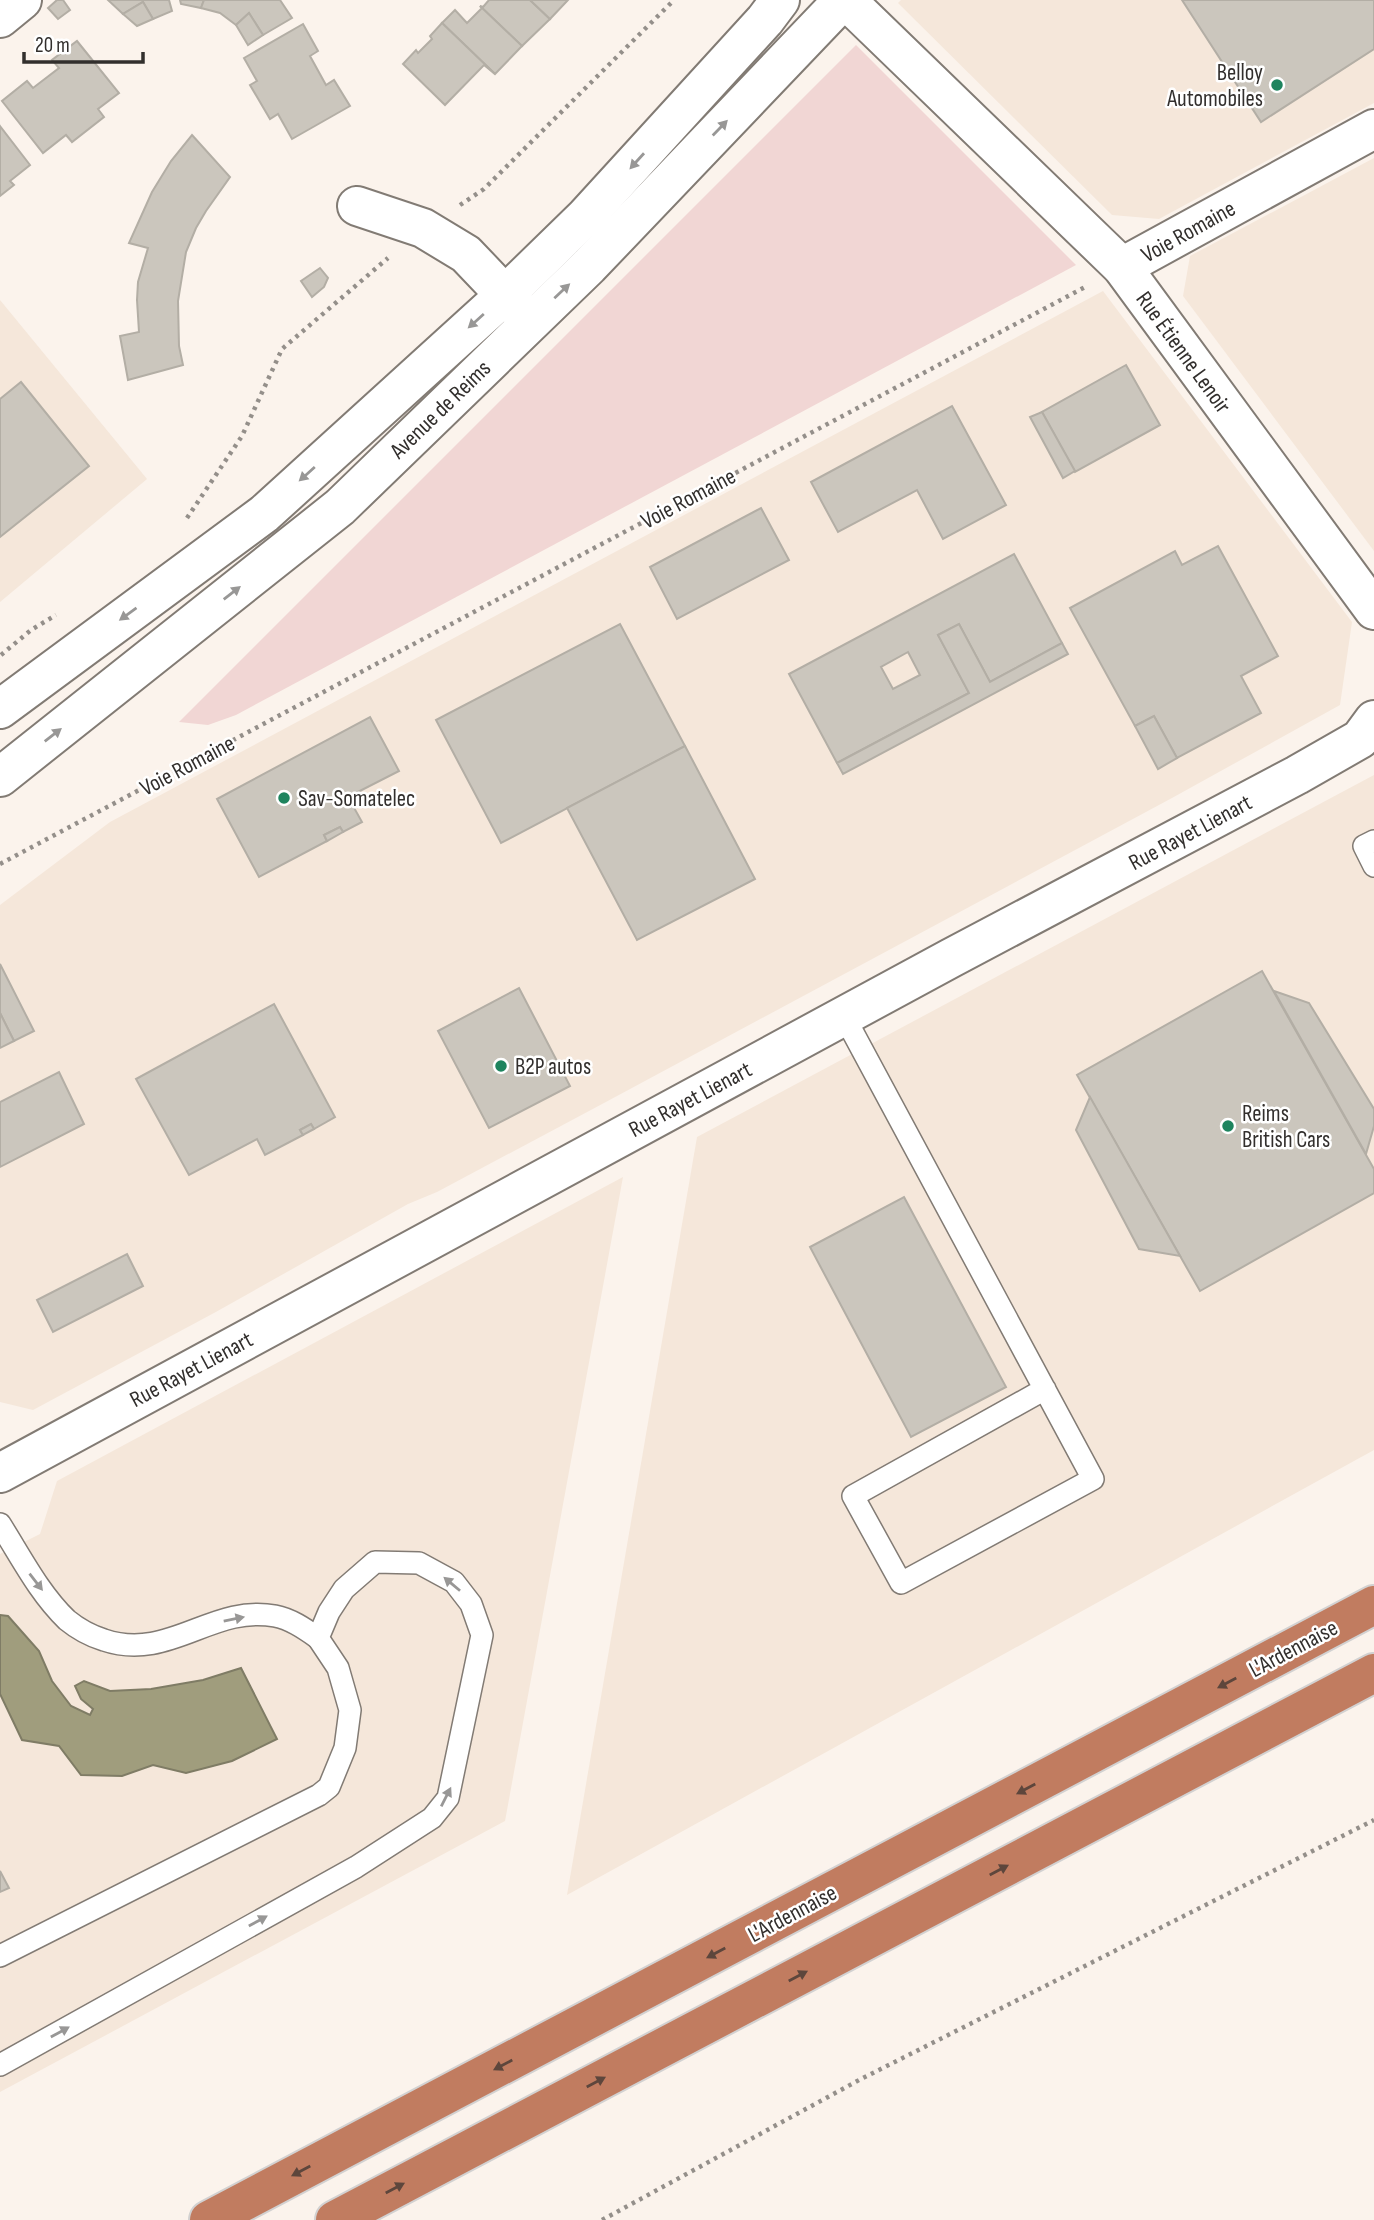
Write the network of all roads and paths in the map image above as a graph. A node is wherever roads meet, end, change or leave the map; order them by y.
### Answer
1 (22, 0) edge
2 (674, 0) edge
3 (779, 0) edge
4 (844, 0) edge
5 (0, 19) edge
6 (1374, 129) edge
7 (357, 206) dead end
8 (423, 228) junction
9 (1122, 267) junction
10 (517, 308) junction
11 (183, 525) dead end
12 (65, 609) dead end
13 (1374, 610) edge
14 (0, 656) edge
15 (0, 709) edge
16 (1374, 720) edge
17 (0, 777) edge
18 (1374, 841) edge
19 (0, 864) edge
20 (1374, 866) edge
21 (844, 1016) junction
22 (1045, 1389) junction
23 (0, 1473) edge
24 (0, 1524) edge
25 (1374, 1605) edge
26 (318, 1638) junction
27 (1374, 1673) edge
28 (1374, 1820) edge
29 (0, 1956) edge
30 (0, 2065) edge
31 (209, 2220) edge
32 (335, 2220) edge
33 (603, 2220) edge

1 - 5 street
2 - 8 path
3 -> 10 street, Avenue de Reims
4 - 9 street, Rue Étienne Lenoir
10 -> 4 street, Avenue de Reims
6 - 9 street, Voie Romaine
7 - 8 street
8 - 10 street
8 - 11 path
9 - 13 street, Rue Étienne Lenoir
9 - 19 path, Voie Romaine
10 -> 15 street, Avenue de Reims
17 -> 10 street, Avenue de Reims
12 - 14 path
16 - 21 street, Rue Rayet Lienart
18 - 20 lane
21 - 22 lane
21 - 23 street, Rue Rayet Lienart
22 - 22 lane
24 -> 26 lane
25 -> 31 highway, L'Ardennaise
26 - 29 lane
30 -> 26 lane
32 -> 27 highway
28 - 33 path

